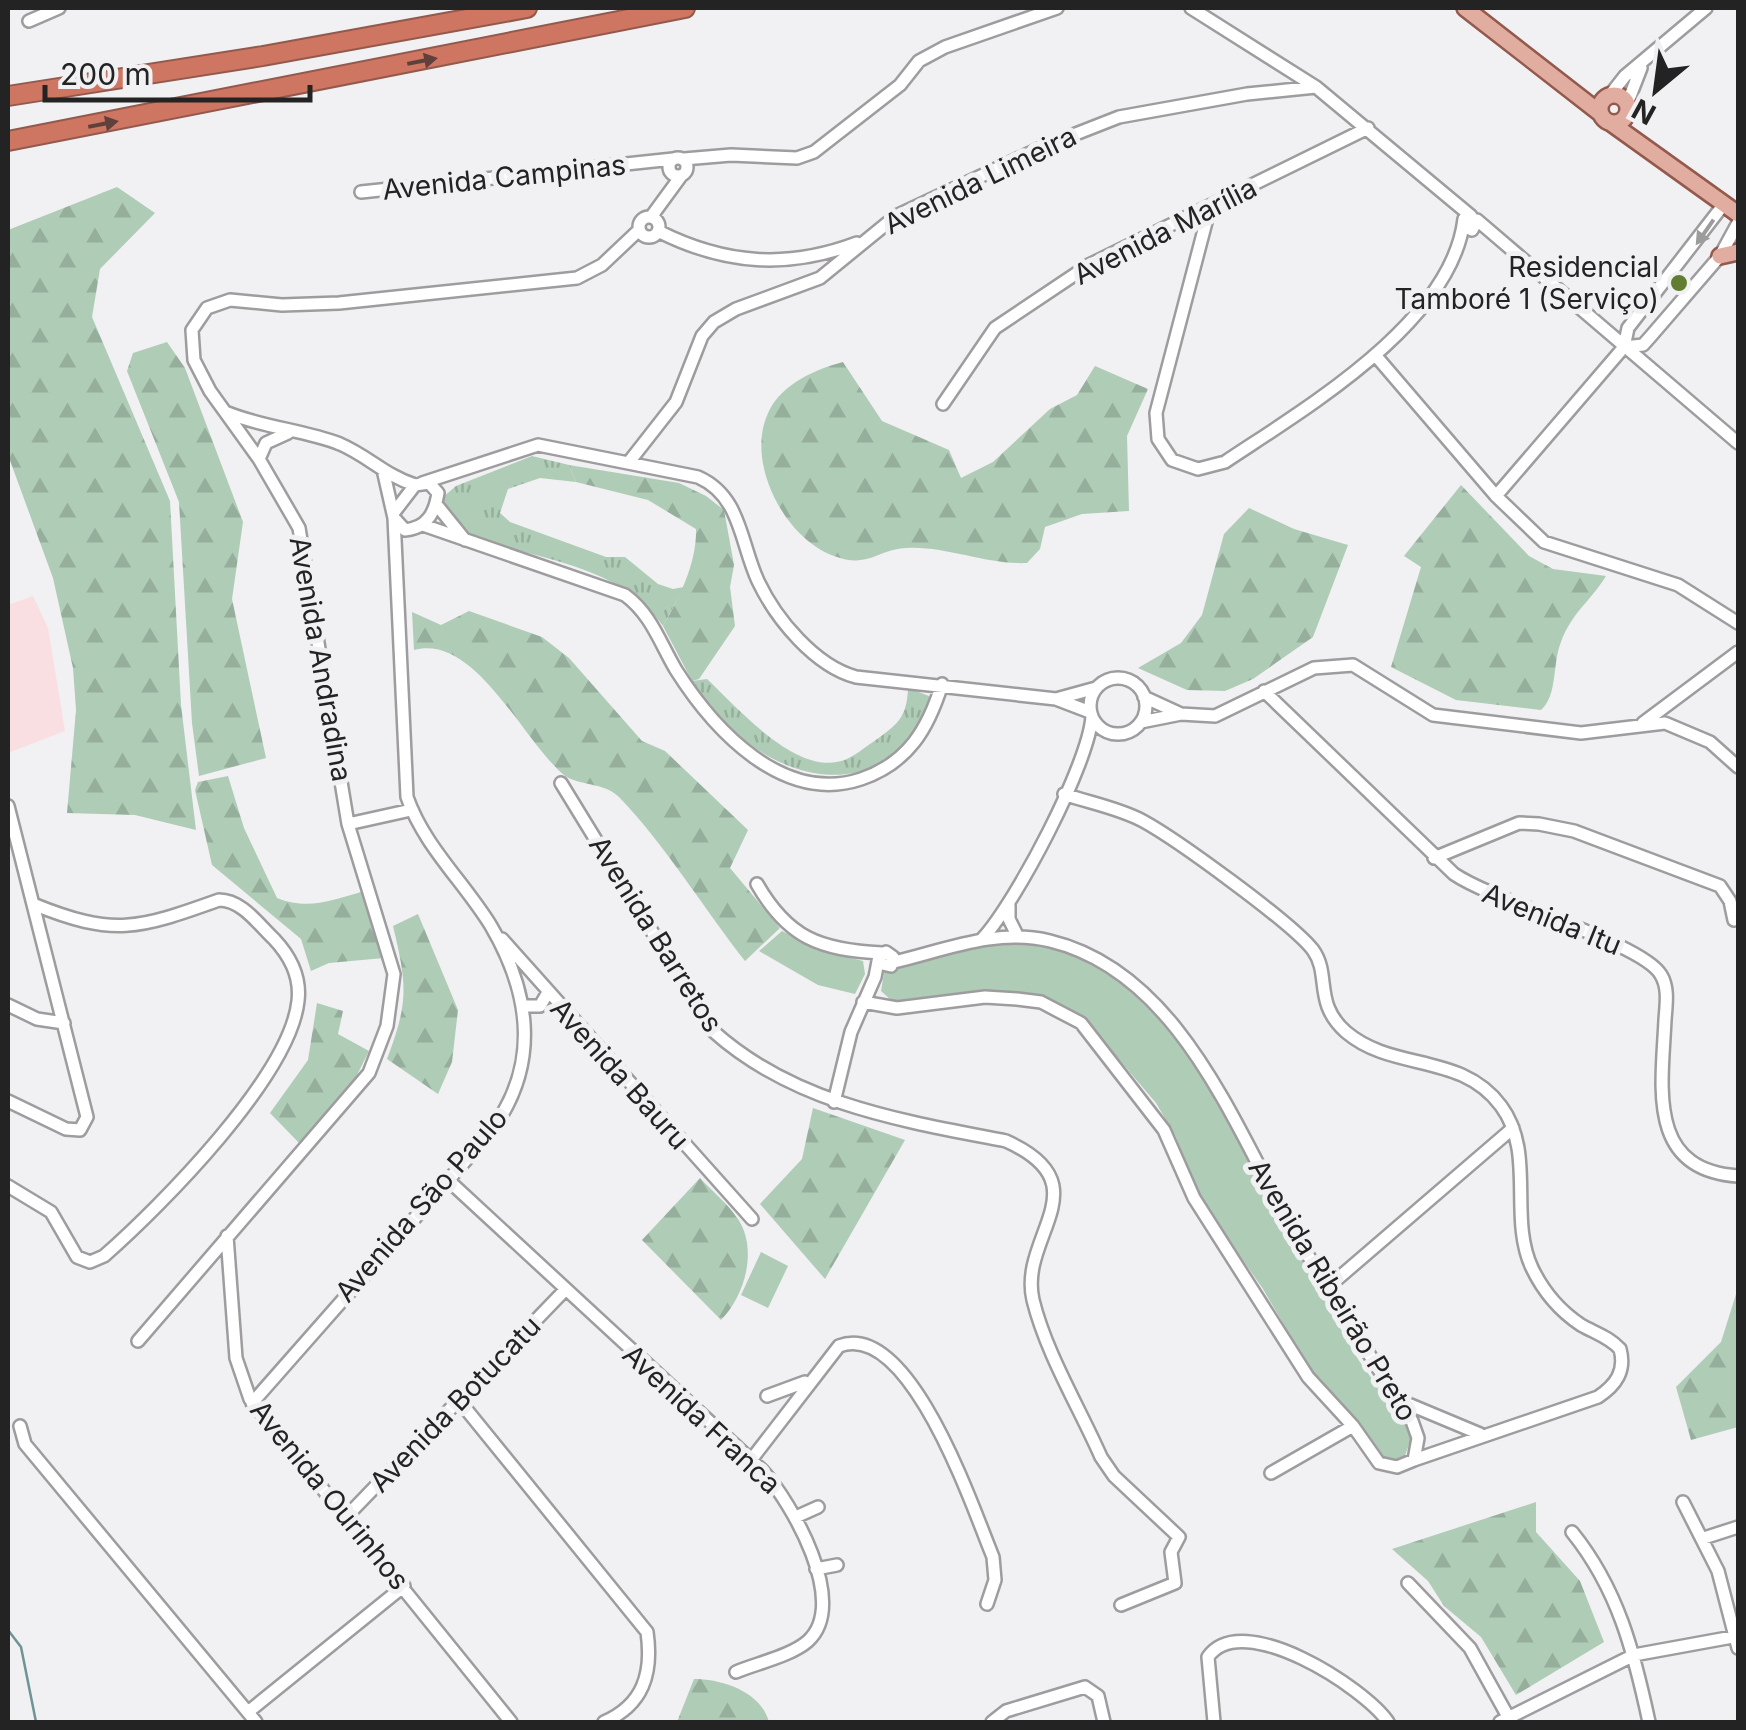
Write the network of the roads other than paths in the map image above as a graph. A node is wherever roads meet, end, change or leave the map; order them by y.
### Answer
1 (59, 8) edge
2 (526, 8) edge
3 (685, 8) edge
4 (1057, 8) edge
5 (1191, 8) edge
6 (1466, 8) edge
7 (1706, 8) edge
8 (29, 21) dead end
9 (1643, 64) junction
10 (1316, 87) junction
11 (8, 96) edge
12 (1606, 108) junction
13 (1627, 109) junction
14 (1368, 128) junction
15 (8, 142) edge
16 (1653, 148) junction
17 (678, 168) junction
18 (361, 192) dead end
19 (1724, 204) junction
20 (1210, 206) junction
21 (1738, 214) edge
22 (651, 217) junction
23 (1738, 223) edge
24 (1468, 226) junction
25 (640, 230) junction
26 (658, 231) junction
27 (861, 241) junction
28 (1738, 252) edge
29 (1720, 256) junction
30 (793, 260) junction
31 (1684, 260) junction
32 (1701, 273) junction
33 (802, 286) junction
34 (1660, 289) junction
35 (1676, 303) junction
36 (1624, 347) junction
37 (1376, 356) junction
38 (943, 404) dead end
39 (228, 413) junction
40 (288, 432) junction
41 (1738, 442) edge
42 (259, 459) junction
43 (628, 462) junction
44 (460, 473) junction
45 (384, 474) junction
46 (419, 484) junction
47 (1496, 496) junction
48 (437, 499) junction
49 (394, 514) junction
50 (423, 525) junction
51 (410, 530) junction
52 (468, 542) junction
53 (394, 565) junction
54 (1738, 624) edge
55 (1738, 652) edge
56 (942, 684) junction
57 (1096, 688) junction
58 (1264, 692) junction
59 (1144, 697) junction
60 (1056, 699) junction
61 (1668, 702) junction
62 (1091, 714) junction
63 (1181, 714) junction
64 (1141, 722) junction
65 (1643, 724) junction
66 (1677, 726) junction
67 (1107, 732) junction
68 (1085, 748) junction
69 (1738, 767) edge
70 (561, 784) dead end
71 (1064, 794) junction
72 (8, 806) edge
73 (411, 810) junction
74 (348, 824) junction
75 (1434, 858) junction
76 (757, 884) dead end
77 (1012, 900) junction
78 (34, 904) junction
79 (1734, 920) dead end
80 (490, 926) junction
81 (1018, 937) junction
82 (983, 938) junction
83 (885, 960) junction
84 (873, 982) junction
85 (545, 990) junction
86 (523, 1002) junction
87 (863, 1002) junction
88 (8, 1005) edge
89 (897, 1008) junction
90 (64, 1023) junction
91 (8, 1101) edge
92 (834, 1102) junction
93 (1514, 1128) junction
94 (1738, 1176) edge
95 (448, 1180) junction
96 (8, 1186) edge
97 (752, 1220) dead end
98 (227, 1236) junction
99 (1328, 1287) junction
100 (564, 1291) junction
101 (138, 1341) dead end
102 (270, 1378) junction
103 (242, 1380) junction
104 (809, 1381) junction
105 (766, 1396) dead end
106 (458, 1398) junction
107 (1396, 1398) junction
108 (252, 1403) junction
109 (20, 1426) dead end
110 (1354, 1426) junction
111 (1480, 1434) junction
112 (751, 1460) junction
113 (1414, 1460) junction
114 (1271, 1473) dead end
115 (1683, 1502) dead end
116 (818, 1507) dead end
117 (798, 1516) junction
118 (346, 1517) junction
119 (1738, 1527) edge
120 (1572, 1532) dead end
121 (1704, 1538) junction
122 (838, 1565) dead end
123 (816, 1570) junction
124 (1408, 1582) dead end
125 (404, 1586) junction
126 (986, 1604) dead end
127 (1121, 1605) dead end
128 (1737, 1640) edge
129 (1634, 1655) junction
130 (736, 1672) dead end
131 (252, 1718) edge
132 (1507, 1721) edge
133 (512, 1722) edge
134 (604, 1722) edge
135 (992, 1722) edge
136 (1104, 1722) edge
137 (1214, 1722) edge
138 (1388, 1722) edge
139 (1649, 1722) edge

1 - 8 street
2 - 11 highway
15 -> 3 highway
4 - 17 street, Avenida Campinas
5 - 10 street
6 - 12 main road
7 - 9 street
9 - 12 street
9 - 13 street
10 - 14 street
10 - 27 street, Avenida Limeira
12 - 13 main road
12 - 13 main road
12 - 16 main road
13 - 16 main road
14 - 20 street, Avenida Marília
14 - 24 street
16 - 19 main road
17 - 18 street, Avenida Campinas
17 - 22 street
19 - 21 main road
19 -> 31 street
20 - 37 street
20 - 38 street, Avenida Marília
22 - 25 street
22 - 26 street
23 - 29 street
24 - 36 street
24 - 37 street
25 - 26 street
25 - 39 street, Avenida Andradina
26 - 30 street
27 - 30 street
27 - 33 street, Avenida Limeira
28 - 29 main road
29 - 32 street
30 - 33 street
31 - 32 street
31 - 34 street
32 - 35 street
33 - 43 street, Avenida Limeira
34 - 35 street
34 - 36 street
35 - 36 street
36 - 41 street
36 - 47 street
37 - 47 street
39 - 40 street
39 - 42 street, Avenida Andradina
40 - 42 street
40 - 45 street
42 - 74 street, Avenida Andradina
43 - 44 street
43 - 56 street
44 - 46 street
44 - 48 street
45 - 46 street
45 - 49 street, Avenida São Paulo
46 - 48 street
46 - 49 street
47 - 54 street
48 - 50 street
48 - 52 street
49 - 51 street
49 - 53 street, Avenida São Paulo
50 - 51 street
50 - 52 street
51 - 53 street, Avenida São Paulo
52 - 56 street
53 - 73 street, Avenida São Paulo
55 - 61 street
56 - 60 street
57 - 59 street
57 - 60 street
57 - 62 street
58 - 63 street
58 - 65 street
58 - 75 street, Avenida Itu
59 - 63 street
59 - 64 street
60 - 62 street
61 - 65 street
61 - 66 street
62 - 67 street
62 - 68 street
63 - 64 street
64 - 67 street
65 - 66 street
66 - 69 street
67 - 68 street
68 - 71 street
70 - 92 street, Avenida Barretos
71 - 77 street
71 - 93 street
72 - 78 street
73 - 74 street
73 - 80 street, Avenida São Paulo
74 - 98 street, Avenida Andradina
75 - 79 street
75 - 94 street, Avenida Itu
76 - 83 street, Avenida Ribeirão Preto
77 - 81 street
77 - 82 street
78 - 90 street
78 - 96 street
80 - 85 street, Avenida Bauru
80 - 86 street, Avenida São Paulo
81 - 82 street, Avenida Ribeirão Preto
81 - 99 street, Avenida Ribeirão Preto
82 - 83 street, Avenida Ribeirão Preto
83 - 84 street
84 - 87 street
84 - 89 street
85 - 86 street
85 - 86 street
85 - 97 street, Avenida Bauru
86 - 95 street, Avenida São Paulo
87 - 89 street, Avenida Ribeirão Preto
87 - 92 street
88 - 90 street
89 - 110 street, Avenida Ribeirão Preto
90 - 91 street
92 - 127 street, Avenida Barretos
93 - 99 street
93 - 111 street
95 - 100 street, Avenida Franca
95 - 102 street, Avenida São Paulo
98 - 101 street, Avenida Andradina
98 - 103 street, Avenida Ourinhos
99 - 107 street, Avenida Ribeirão Preto
100 - 106 street, Avenida Botucatu
100 - 112 street, Avenida Franca
102 - 103 street
102 - 108 street, Avenida São Paulo
103 - 108 street, Avenida Ourinhos
104 - 105 street
104 - 112 street
104 - 126 street
106 - 118 street, Avenida Botucatu
106 - 134 street
107 - 111 street
107 - 113 street, Avenida Ribeirão Preto
108 - 118 street, Avenida Ourinhos
109 - 131 street
110 - 113 street, Avenida Ribeirão Preto
110 - 114 street
111 - 113 street
112 - 117 street, Avenida Franca
115 - 121 street
116 - 117 street
117 - 123 street, Avenida Franca
118 - 125 street, Avenida Ourinhos
119 - 121 street
120 - 129 street
121 - 128 street
122 - 123 street
123 - 130 street, Avenida Franca
124 - 132 street
125 - 131 street
125 - 133 street, Avenida Ourinhos
128 - 129 street
129 - 132 street
129 - 139 street
135 - 136 street
137 - 138 street

